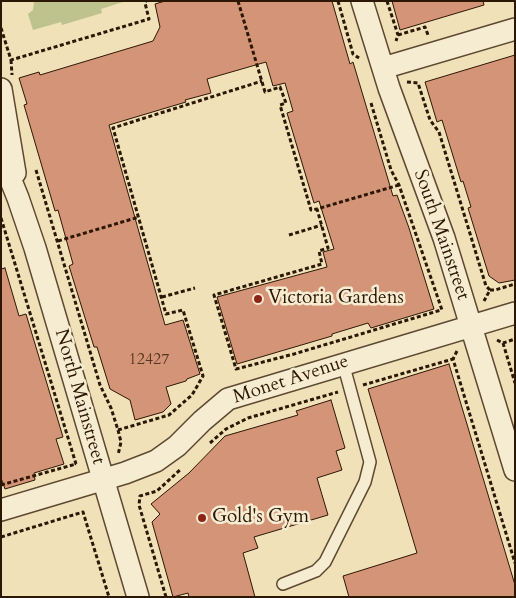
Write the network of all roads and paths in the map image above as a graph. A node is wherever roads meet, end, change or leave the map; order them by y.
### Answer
1 (146, 1) edge
2 (238, 1) edge
3 (338, 1) edge
4 (362, 1) edge
5 (387, 1) edge
6 (1, 28) edge
7 (515, 29) edge
8 (394, 47) dead end
9 (359, 58) dead end
10 (11, 60) junction
11 (383, 68) junction
12 (262, 81) junction
13 (406, 82) dead end
14 (7, 86) edge
15 (369, 94) dead end
16 (1, 156) edge
17 (36, 170) dead end
18 (400, 185) junction
19 (18, 198) junction
20 (317, 209) junction
21 (139, 217) junction
22 (1, 218) edge
23 (322, 226) junction
24 (289, 235) dead end
25 (58, 241) junction
26 (515, 284) edge
27 (195, 288) dead end
28 (490, 290) junction
29 (162, 297) junction
30 (482, 304) dead end
31 (442, 310) junction
32 (515, 312) edge
33 (449, 313) dead end
34 (471, 325) junction
35 (492, 337) dead end
36 (515, 339) edge
37 (503, 343) junction
38 (344, 363) junction
39 (515, 382) edge
40 (350, 389) junction
41 (118, 430) junction
42 (205, 448) dead end
43 (118, 456) dead end
44 (185, 466) dead end
45 (515, 470) edge
46 (103, 479) junction
47 (1, 486) edge
48 (132, 490) dead end
49 (140, 496) junction
50 (82, 506) dead end
51 (1, 510) edge
52 (83, 512) junction
53 (1, 537) edge
54 (515, 563) edge
55 (282, 584) dead end
56 (109, 597) edge
57 (138, 597) edge
58 (166, 597) edge

1 - 10 path
2 - 12 path
3 - 9 path
4 - 11 street, South Mainstreet
5 - 8 path
6 - 10 path
7 - 11 street
10 - 14 path
11 - 34 street, South Mainstreet
12 - 20 path
12 - 21 path
13 - 28 path
14 - 19 street, North Mainstreet
15 - 18 path
16 - 19 street, North Mainstreet
17 - 25 path
18 - 20 path
18 - 31 path
19 - 46 street, North Mainstreet
20 - 23 path
21 - 25 path
21 - 29 path
22 - 47 path
23 - 24 path
23 - 31 path
25 - 41 path
26 - 28 path
27 - 29 path
28 - 30 path
29 - 41 path
31 - 33 path
32 - 34 street, Monet Avenue
34 - 38 street, Monet Avenue
34 - 45 street, South Mainstreet
35 - 37 path
36 - 37 path
37 - 39 path
38 - 40 lane
38 - 46 street, Monet Avenue
40 - 42 path
40 - 54 path
40 - 55 lane
41 - 43 path
44 - 49 path
46 - 51 street, Monet Avenue
46 - 57 street, North Mainstreet
48 - 49 path
49 - 58 path
50 - 52 path
52 - 53 path
52 - 56 path

